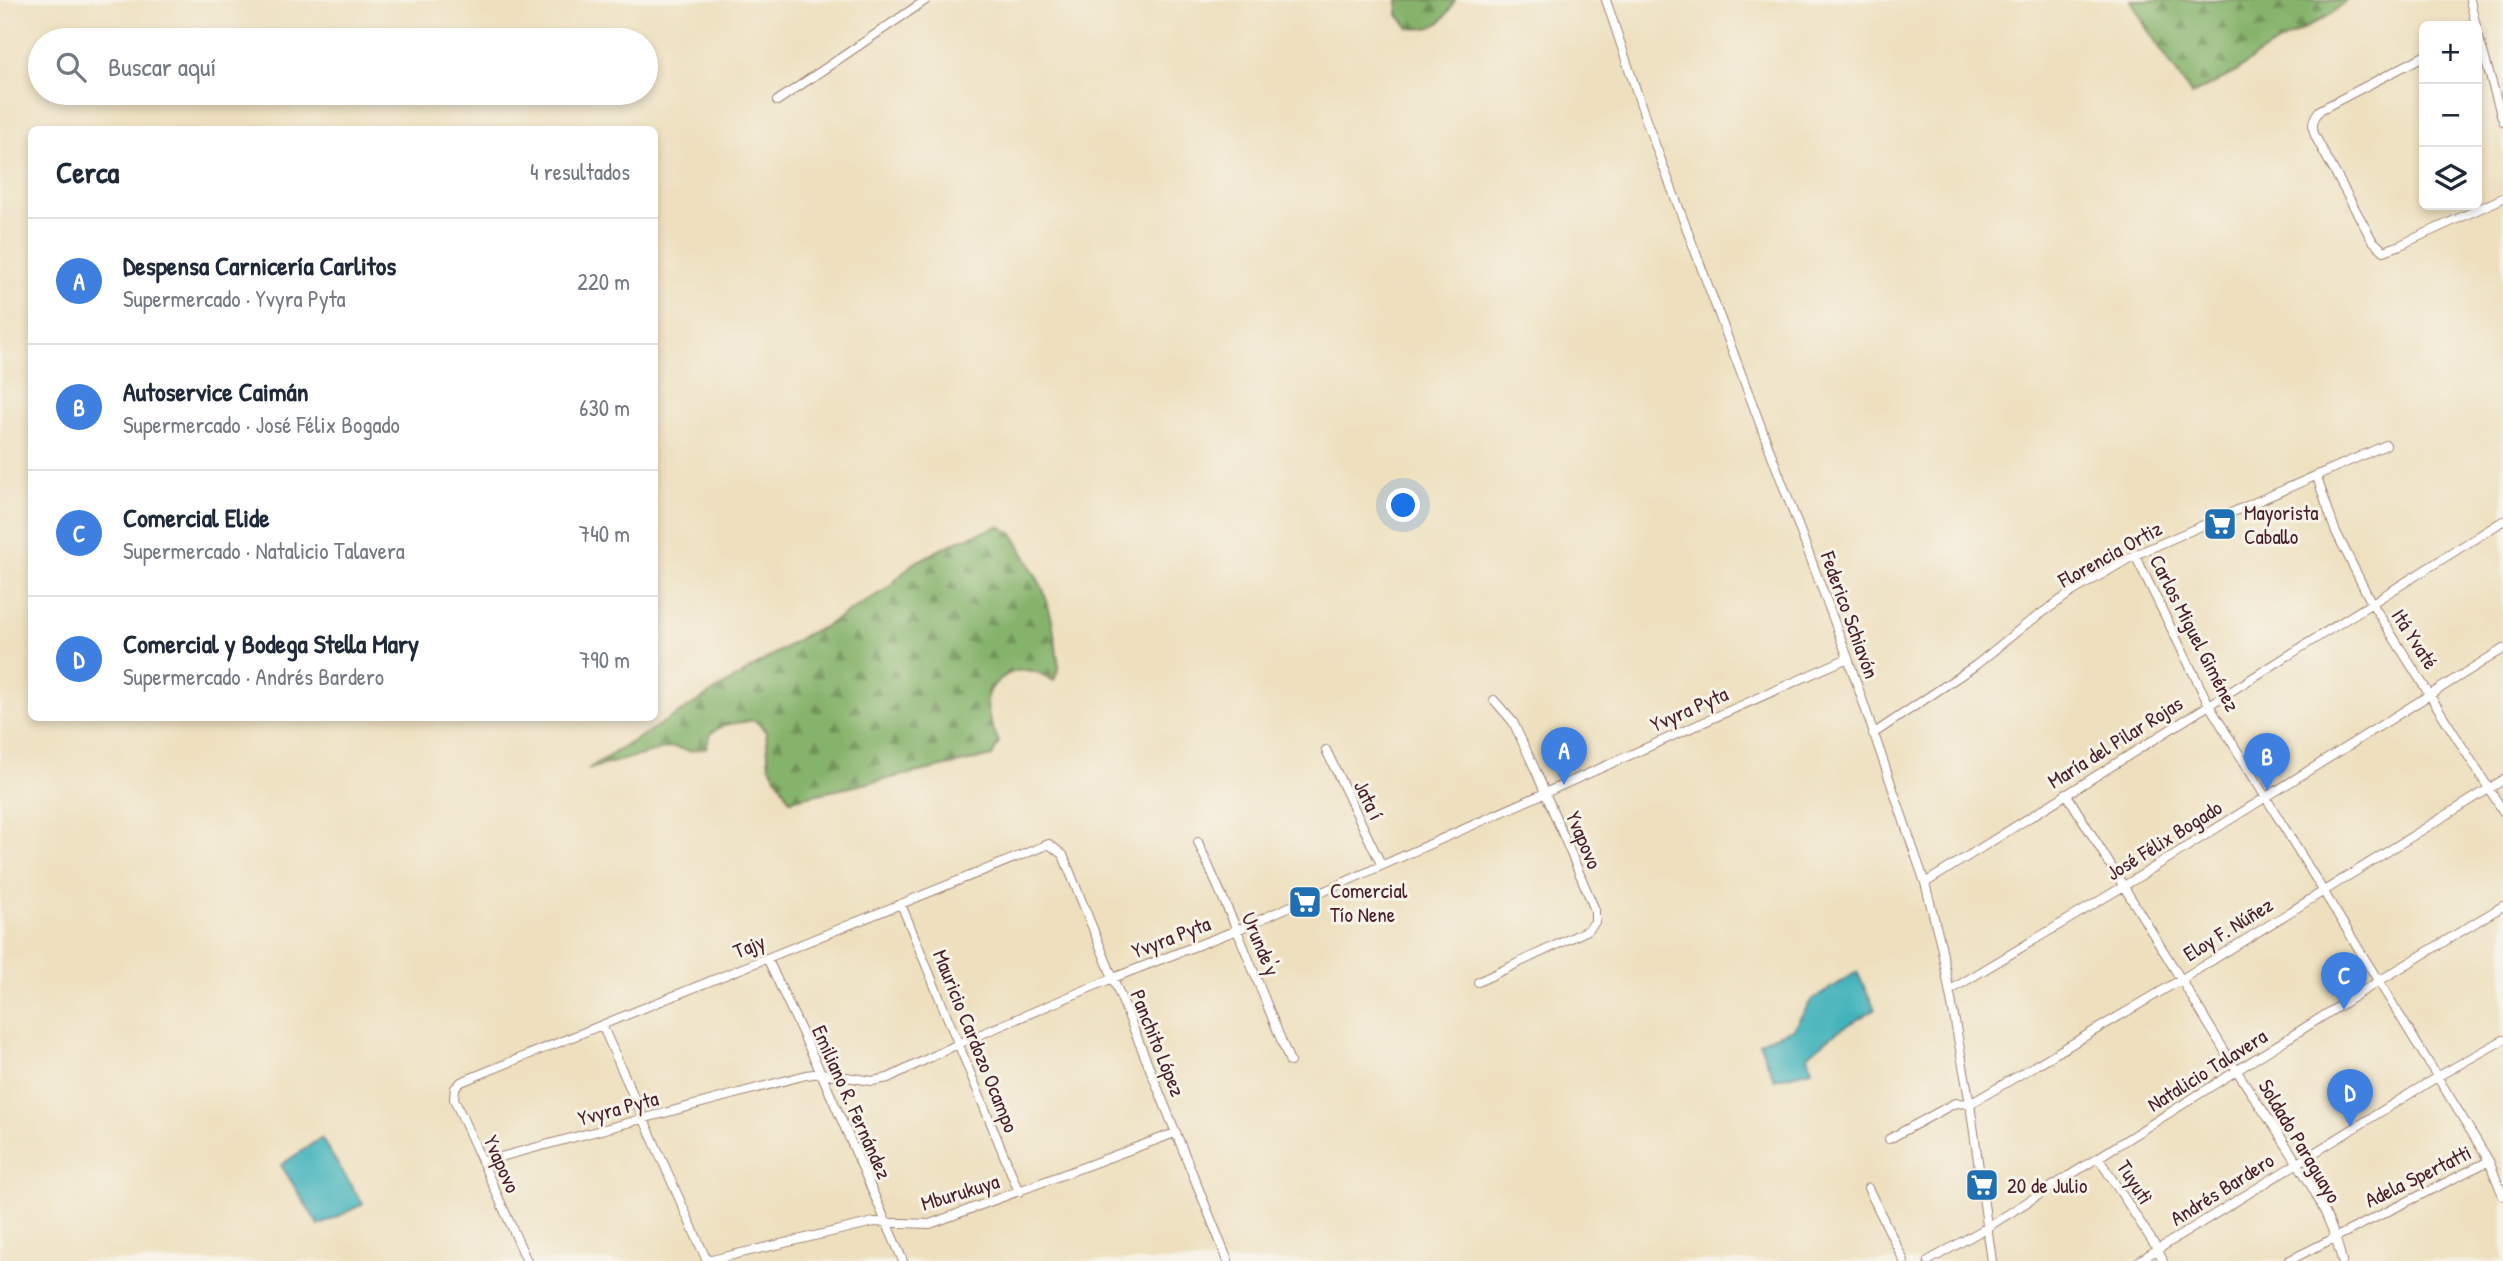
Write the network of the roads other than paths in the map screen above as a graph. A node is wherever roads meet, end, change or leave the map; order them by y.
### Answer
1 (926, 0) edge
2 (1606, 0) edge
3 (2470, 0) edge
4 (2474, 21) edge
5 (2482, 49) edge
6 (2419, 59) edge
7 (777, 101) dead end
8 (2503, 121) edge
9 (2503, 198) edge
10 (2386, 445) dead end
11 (2316, 477) junction
12 (2503, 521) edge
13 (2135, 555) junction
14 (2371, 602) junction
15 (2503, 649) edge
16 (1848, 658) junction
17 (2430, 694) junction
18 (1494, 700) dead end
19 (2209, 705) junction
20 (1873, 734) junction
21 (1326, 750) dead end
22 (2503, 780) edge
23 (2488, 789) junction
24 (1544, 792) junction
25 (2066, 793) junction
26 (2265, 797) junction
27 (2503, 811) edge
28 (1198, 842) dead end
29 (1049, 844) joint
30 (1381, 864) junction
31 (1925, 883) junction
32 (2124, 886) junction
33 (2323, 890) junction
34 (901, 904) junction
35 (2503, 906) edge
36 (1237, 930) junction
37 (767, 958) junction
38 (1113, 978) junction
39 (2182, 979) junction
40 (2379, 981) junction
41 (1478, 982) dead end
42 (1949, 991) junction
43 (603, 1025) junction
44 (2503, 1040) edge
45 (958, 1044) junction
46 (1290, 1062) dead end
47 (2237, 1072) junction
48 (821, 1073) junction
49 (2437, 1077) junction
50 (461, 1082) joint
51 (1970, 1104) junction
52 (643, 1119) junction
53 (1175, 1133) junction
54 (1889, 1139) dead end
55 (2099, 1158) junction
56 (2489, 1161) junction
57 (482, 1162) junction
58 (2297, 1163) junction
59 (1868, 1188) dead end
60 (1019, 1192) junction
61 (2503, 1196) edge
62 (886, 1223) junction
63 (1986, 1228) junction
64 (2336, 1236) junction
65 (2158, 1250) junction
66 (527, 1261) edge
67 (707, 1261) edge
68 (903, 1261) edge
69 (1228, 1261) edge
70 (1904, 1261) edge
71 (1928, 1261) edge
72 (1992, 1261) edge
73 (2140, 1261) edge
74 (2163, 1261) edge
75 (2288, 1261) edge
76 (2342, 1261) edge

1 - 7 street
2 - 16 street, Federico Schiavón
3 - 4 street
5 - 8 street
6 - 9 street
10 - 11 street, Florencia Ortiz
11 - 13 street, Florencia Ortiz
11 - 14 street, Itá Yvaté
12 - 14 street, María del Pilar Rojas
13 - 19 street, Carlos Miguel Giménez
13 - 20 street, Florencia Ortiz
14 - 17 street, Itá Yvaté
14 - 19 street, María del Pilar Rojas
15 - 17 street, José Félix Bogado
16 - 20 street, Federico Schiavón
16 - 24 street, Yvyra Pyta
17 - 23 street, Itá Yvaté
17 - 26 street, José Félix Bogado
18 - 24 street, Yvapovo
19 - 25 street, María del Pilar Rojas
19 - 26 street, Carlos Miguel Giménez
20 - 31 street, Federico Schiavón
21 - 30 street, Jata í
22 - 23 street, Eloy F. Núñez
23 - 27 street, Itá Yvaté
23 - 33 street, Eloy F. Núñez
24 - 30 street, Yvyra Pyta
24 - 41 street, Yvapovo
25 - 31 street, María del Pilar Rojas
25 - 32 street, Soldado Paraguayo
26 - 32 street, José Félix Bogado
26 - 33 street, Carlos Miguel Giménez
28 - 36 street, Urunde'y
29 - 34 street, Tajy
29 - 38 street, Panchito López
30 - 36 street, Yvyra Pyta
31 - 42 street, Federico Schiavón
32 - 39 street, Soldado Paraguayo
32 - 42 street, José Félix Bogado
33 - 39 street, Eloy F. Núñez
33 - 40 street, Carlos Miguel Giménez
34 - 37 street, Tajy
34 - 45 street, Mauricio Cardozo Ocampo
35 - 40 street, Natalicio Talavera
36 - 38 street, Yvyra Pyta
36 - 46 street, Urunde'y
37 - 43 street, Tajy
37 - 48 street, Emiliano R. Fernández
38 - 45 street, Yvyra Pyta
38 - 53 street, Panchito López
39 - 47 street, Soldado Paraguayo
39 - 51 street, Eloy F. Núñez
40 - 47 street, Natalicio Talavera
40 - 49 street, Carlos Miguel Giménez
42 - 51 street, Federico Schiavón
43 - 50 street, Tajy
43 - 52 street
44 - 49 street, Andrés Bardero
45 - 48 street, Yvyra Pyta
45 - 60 street, Mauricio Cardozo Ocampo
47 - 55 street, Natalicio Talavera
47 - 58 street, Soldado Paraguayo
48 - 52 street, Yvyra Pyta
48 - 62 street, Emiliano R. Fernández
49 - 56 street, Carlos Miguel Giménez
49 - 58 street, Andrés Bardero
50 - 57 street, Yvapovo
51 - 54 street, Eloy F. Núñez
51 - 63 street, Federico Schiavón
52 - 57 street, Yvyra Pyta
52 - 67 street
53 - 60 street, Mburukuya
53 - 69 street, Panchito López
55 - 63 street, Natalicio Talavera
55 - 65 street, Tuyutì
56 - 61 street, Carlos Miguel Giménez
56 - 64 street, Adela Spertatti
57 - 66 street, Yvapovo
58 - 64 street, Soldado Paraguayo
58 - 65 street, Andrés Bardero
59 - 70 street
60 - 62 street, Mburukuya
62 - 67 street, Mburukuya
62 - 68 street, Emiliano R. Fernández
63 - 71 street, Natalicio Talavera
63 - 72 street, Federico Schiavón
64 - 75 street, Adela Spertatti
64 - 76 street, Soldado Paraguayo
65 - 73 street, Andrés Bardero
65 - 74 street, Tuyutì

